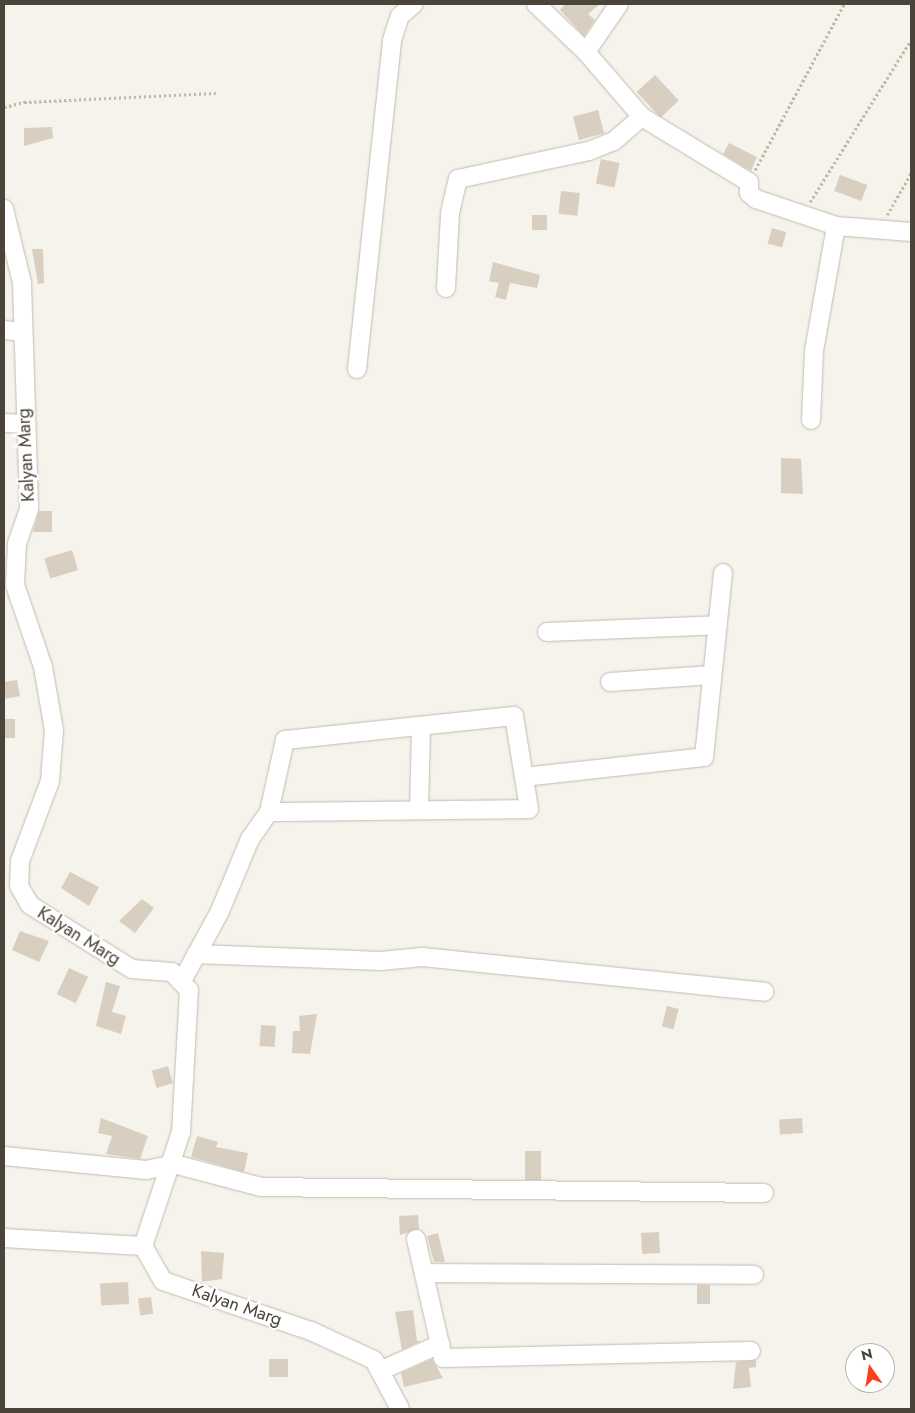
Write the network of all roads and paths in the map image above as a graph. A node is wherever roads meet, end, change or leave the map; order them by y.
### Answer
1 (414, 4) edge
2 (536, 4) edge
3 (619, 4) edge
4 (844, 4) edge
5 (911, 40) edge
6 (586, 52) junction
7 (216, 93) dead end
8 (4, 107) edge
9 (642, 117) junction
10 (911, 173) edge
11 (749, 182) junction
12 (4, 209) edge
13 (801, 216) junction
14 (836, 226) junction
15 (878, 232) junction
16 (911, 232) edge
17 (11, 262) edge
18 (446, 288) dead end
19 (4, 330) edge
20 (22, 332) junction
21 (357, 369) dead end
22 (811, 420) dead end
23 (4, 423) edge
24 (25, 424) junction
25 (723, 573) dead end
26 (718, 625) junction
27 (547, 632) dead end
28 (712, 675) junction
29 (610, 682) dead end
30 (421, 726) junction
31 (524, 777) junction
32 (419, 810) junction
33 (269, 812) junction
34 (196, 954) junction
35 (183, 979) junction
36 (764, 992) dead end
37 (4, 1156) edge
38 (174, 1164) junction
39 (764, 1193) dead end
40 (4, 1238) edge
41 (416, 1239) dead end
42 (143, 1246) junction
43 (424, 1273) junction
44 (754, 1275) dead end
45 (440, 1344) junction
46 (751, 1351) dead end
47 (382, 1370) junction
48 (400, 1409) edge

1 - 21 street
2 - 6 street
3 - 6 street
4 - 11 path
5 - 13 path
6 - 9 street
7 - 8 path
9 - 11 street
9 - 18 street
10 - 15 path
11 - 13 street
12 - 17 street, Kalyan Marg
13 - 14 street
14 - 15 street
14 - 22 street
15 - 16 street
17 - 20 street, Kalyan Marg
19 - 20 street
20 - 24 street, Kalyan Marg
23 - 24 street
24 - 35 street, Kalyan Marg
25 - 26 street
26 - 27 street
26 - 28 street
28 - 29 street
28 - 31 street
30 - 31 street
30 - 32 street
30 - 33 street
31 - 32 street
32 - 33 street
33 - 34 street
34 - 35 street
34 - 36 street
35 - 38 street
37 - 38 street
38 - 39 street
38 - 42 street
40 - 42 street
41 - 43 street
42 - 47 street, Kalyan Marg
43 - 44 street
43 - 45 street
45 - 46 street
45 - 47 street
47 - 48 street, Kalyan Marg

